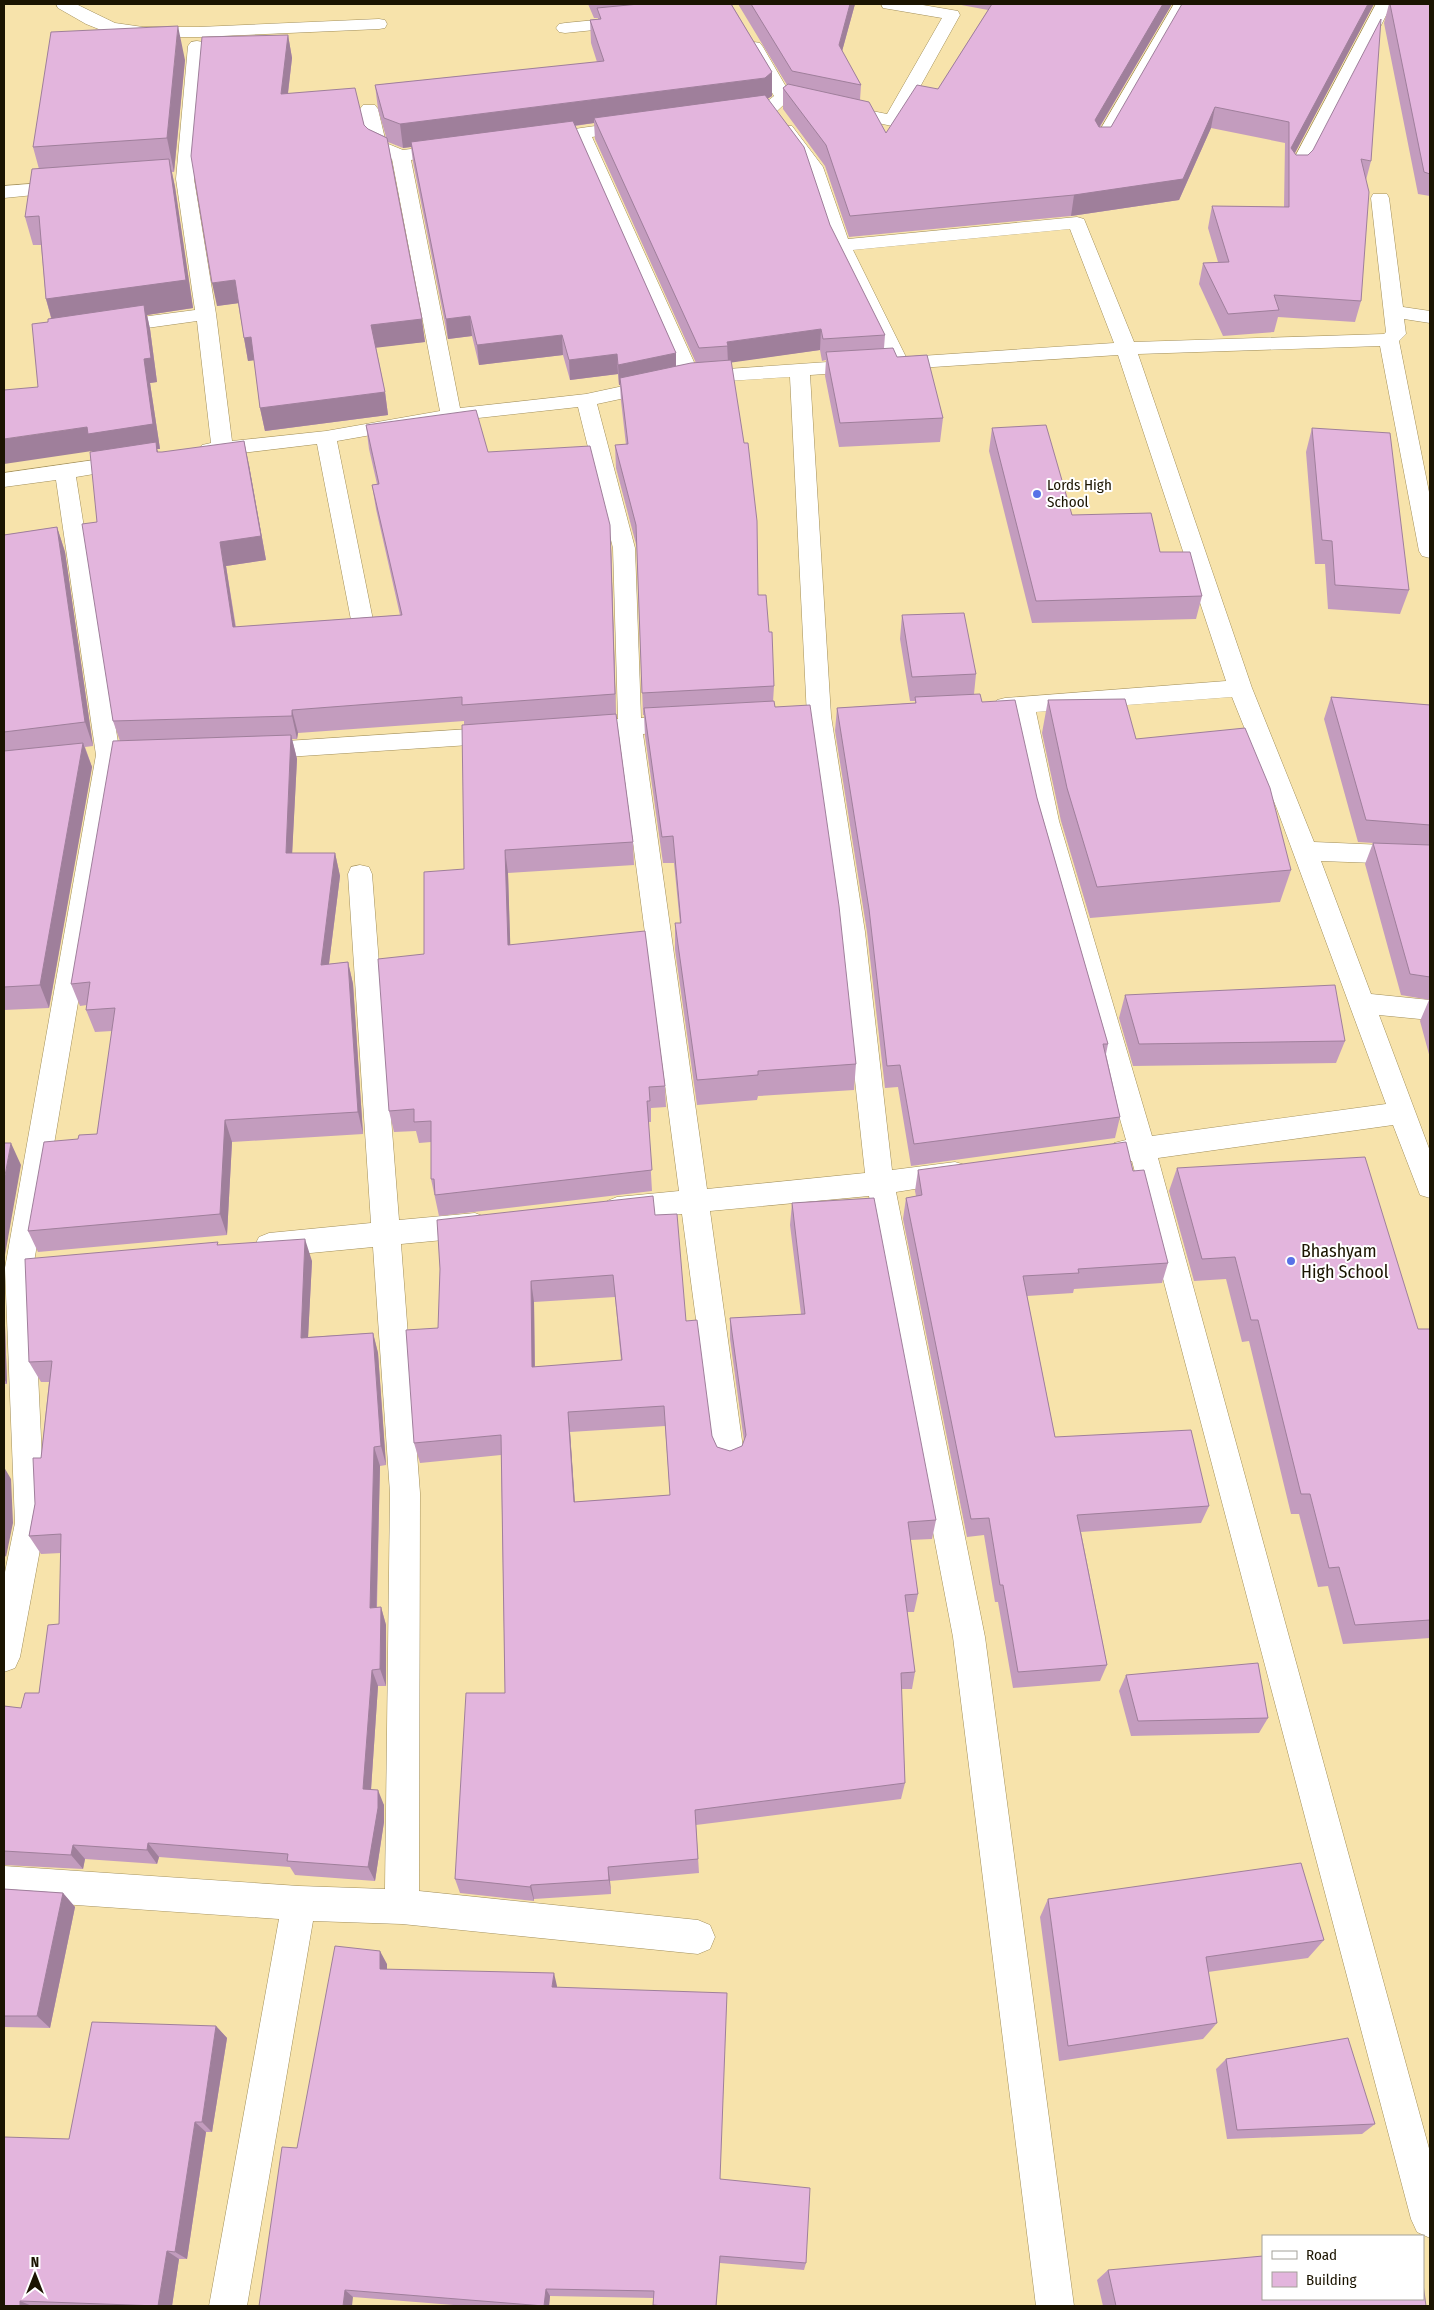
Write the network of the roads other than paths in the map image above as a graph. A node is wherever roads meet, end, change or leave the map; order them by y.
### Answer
1 (64, 4) edge
2 (889, 4) edge
3 (1182, 4) edge
4 (1384, 4) edge
5 (956, 9) edge
6 (644, 20) edge
7 (379, 24) dead end
8 (742, 26) edge
9 (565, 28) dead end
10 (198, 39) junction
11 (785, 102) junction
12 (828, 107) edge
13 (369, 109) dead end
14 (714, 116) edge
15 (657, 123) edge
16 (1102, 142) edge
17 (467, 147) edge
18 (401, 156) junction
19 (1297, 170) edge
20 (185, 179) junction
21 (166, 180) edge
22 (80, 186) edge
23 (4, 192) edge
24 (1380, 198) dead end
25 (841, 246) junction
26 (1394, 311) junction
27 (206, 314) junction
28 (1430, 317) edge
29 (90, 330) edge
30 (1389, 340) junction
31 (1126, 348) junction
32 (899, 363) junction
33 (800, 370) junction
34 (690, 378) junction
35 (586, 400) junction
36 (451, 415) junction
37 (326, 438) junction
38 (222, 448) junction
39 (192, 453) edge
40 (153, 458) edge
41 (65, 472) junction
42 (4, 480) edge
43 (1425, 501) edge
44 (1430, 551) edge
45 (363, 626) edge
46 (1240, 688) junction
47 (1023, 705) junction
48 (984, 707) edge
49 (700, 722) edge
50 (630, 726) junction
51 (561, 731) edge
52 (522, 734) edge
53 (235, 751) edge
54 (1305, 851) junction
55 (1430, 856) edge
56 (360, 874) dead end
57 (1361, 1003) junction
58 (1430, 1010) edge
59 (1401, 1113) junction
60 (1142, 1149) junction
61 (1103, 1154) edge
62 (977, 1170) edge
63 (880, 1183) junction
64 (1430, 1187) edge
65 (696, 1200) junction
66 (590, 1212) edge
67 (503, 1222) edge
68 (387, 1234) junction
69 (248, 1247) edge
70 (49, 1266) edge
71 (12, 1269) edge
72 (729, 1455) edge
73 (4, 1657) edge
74 (4, 1883) edge
75 (299, 1904) junction
76 (402, 1907) junction
77 (698, 1937) dead end
78 (1430, 2219) edge
79 (228, 2306) edge
80 (1055, 2306) edge

1 - 10 street
2 - 5 street
3 - 16 street
4 - 19 street
5 - 12 street
6 - 9 street
7 - 10 street
8 - 11 street
10 - 20 street
11 - 14 street
11 - 25 street
13 - 18 street
15 - 34 street
17 - 18 street
18 - 36 street
20 - 21 street
20 - 27 street
22 - 23 street
24 - 26 street
25 - 31 street
25 - 32 street
26 - 28 street
26 - 30 street
27 - 29 street
27 - 38 street
30 - 31 street
30 - 43 street
31 - 32 street
31 - 46 street
32 - 33 street
33 - 34 street
33 - 63 street
34 - 35 street
35 - 36 street
35 - 50 street
36 - 37 street
37 - 38 street
37 - 45 street
38 - 39 street
40 - 41 street
41 - 42 street
41 - 71 street
43 - 44 street
46 - 47 street
46 - 54 street
47 - 48 street
47 - 60 street
49 - 50 street
50 - 51 street
50 - 65 street
52 - 53 street
54 - 55 street
54 - 57 street
56 - 68 street
57 - 58 street
57 - 59 street
59 - 60 street
59 - 64 street
60 - 61 street
60 - 78 street
62 - 63 street
63 - 65 street
63 - 80 street
65 - 66 street
65 - 72 street
67 - 68 street
68 - 69 street
68 - 76 street
70 - 71 street
71 - 73 street
74 - 75 street
75 - 76 street
75 - 79 street
76 - 77 street

